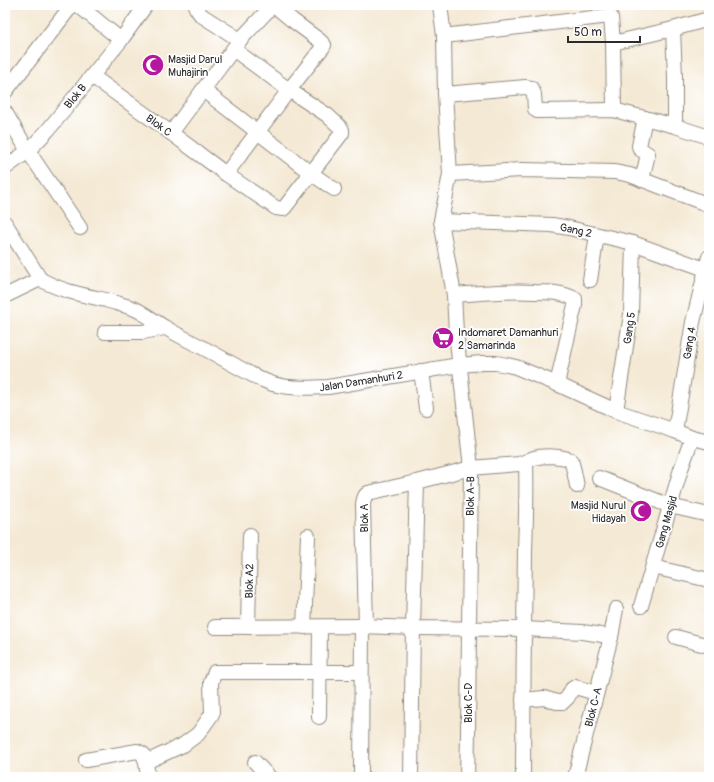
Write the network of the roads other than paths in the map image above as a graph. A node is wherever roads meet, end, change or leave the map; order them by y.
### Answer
1 (72, 5) edge
2 (78, 5) edge
3 (146, 5) edge
4 (199, 5) edge
5 (274, 5) edge
6 (440, 5) edge
7 (709, 19) edge
8 (673, 29) junction
9 (444, 36) junction
10 (121, 40) junction
11 (613, 43) junction
12 (237, 45) junction
13 (92, 76) junction
14 (203, 90) junction
15 (290, 90) junction
16 (5, 92) edge
17 (445, 94) junction
18 (614, 110) junction
19 (5, 112) edge
20 (645, 118) junction
21 (675, 126) junction
22 (258, 132) junction
23 (171, 133) junction
24 (709, 137) edge
25 (28, 151) junction
26 (5, 168) edge
27 (226, 174) junction
28 (312, 174) junction
29 (450, 174) junction
30 (642, 180) junction
31 (334, 189) dead end
32 (709, 205) edge
33 (442, 221) junction
34 (5, 223) edge
35 (80, 228) dead end
36 (597, 234) junction
37 (633, 244) junction
38 (707, 263) edge
39 (40, 279) junction
40 (590, 280) dead end
41 (454, 294) junction
42 (5, 296) edge
43 (164, 328) junction
44 (105, 332) dead end
45 (459, 365) junction
46 (421, 371) junction
47 (557, 384) junction
48 (426, 408) dead end
49 (616, 411) junction
50 (675, 431) junction
51 (692, 438) junction
52 (709, 442) edge
53 (526, 462) junction
54 (471, 468) junction
55 (599, 478) dead end
56 (417, 482) junction
57 (577, 486) dead end
58 (670, 506) junction
59 (709, 515) edge
60 (250, 535) dead end
61 (308, 536) dead end
62 (653, 566) junction
63 (709, 580) edge
64 (641, 606) dead end
65 (616, 609) dead end
66 (364, 626) junction
67 (215, 627) dead end
68 (248, 627) junction
69 (304, 627) junction
70 (320, 627) junction
71 (413, 628) junction
72 (469, 628) junction
73 (524, 629) junction
74 (611, 637) junction
75 (676, 637) dead end
76 (709, 646) edge
77 (319, 672) junction
78 (362, 672) junction
79 (596, 693) junction
80 (523, 700) junction
81 (319, 717) dead end
82 (86, 760) dead end
83 (146, 762) junction
84 (255, 762) dead end
85 (148, 777) edge
86 (269, 777) edge
87 (361, 777) edge
88 (412, 777) edge
89 (467, 777) edge
90 (523, 777) edge
91 (575, 777) edge

1 - 16 street
2 - 10 street
3 - 10 street, Blok B
4 - 12 street
5 - 12 street
5 - 15 street
6 - 9 street, Blok A-B
7 - 8 street
8 - 11 street
8 - 21 street
9 - 11 street
9 - 17 street, Blok A-B
10 - 13 street, Blok B
11 - 18 street
12 - 14 street
12 - 15 street
13 - 23 street, Blok C
13 - 25 street, Blok B
14 - 22 street
14 - 23 street
15 - 22 street
15 - 28 street
17 - 18 street
17 - 29 street, Blok A-B
18 - 20 street
19 - 25 street
20 - 21 street
20 - 30 street
21 - 24 street
22 - 27 street
22 - 28 street
23 - 27 street, Blok C
25 - 26 street, Blok B
25 - 35 street
27 - 28 street, Blok C
28 - 31 street
29 - 30 street
29 - 33 street, Blok A-B
30 - 32 street
33 - 36 street, Gang 2
33 - 41 street, Blok A-B
34 - 39 street
36 - 37 street, Gang 2
36 - 40 street
37 - 38 street, Gang 2
37 - 49 street, Gang 5
38 - 50 street, Gang 4
39 - 42 street
39 - 43 street, Jalan Damanhuri 2
41 - 45 street, Blok A-B
41 - 47 street
43 - 44 street
43 - 46 street, Jalan Damanhuri 2
45 - 46 street, Jalan Damanhuri 2
45 - 47 street, Jalan Damanhuri 2
45 - 54 street, Blok A-B
46 - 48 street
47 - 49 street, Jalan Damanhuri 2
49 - 50 street, Jalan Damanhuri 2
50 - 51 street, Jalan Damanhuri 2
51 - 52 street, Jalan Damanhuri 2
51 - 58 street, Gang Masjid
53 - 54 street, Blok A
53 - 57 street, Blok A
53 - 73 street
54 - 56 street, Blok A
54 - 72 street, Blok A-B
55 - 58 street
56 - 66 street, Blok A
56 - 71 street
58 - 59 street
58 - 62 street, Gang Masjid
60 - 68 street, Blok A2
61 - 69 street
62 - 63 street
62 - 64 street, Gang Masjid
65 - 74 street, Blok C-A
66 - 70 street
66 - 71 street
66 - 78 street, Blok A
67 - 68 street
68 - 69 street
69 - 70 street
70 - 77 street
71 - 72 street
71 - 88 street
72 - 73 street
72 - 89 street, Blok C-D
73 - 74 street
73 - 80 street
74 - 79 street, Blok C-A
75 - 76 street
77 - 78 street
77 - 81 street
77 - 83 street
78 - 87 street, Blok A
79 - 80 street
79 - 91 street, Blok C-A
80 - 90 street
82 - 83 street
83 - 85 street
84 - 86 street

